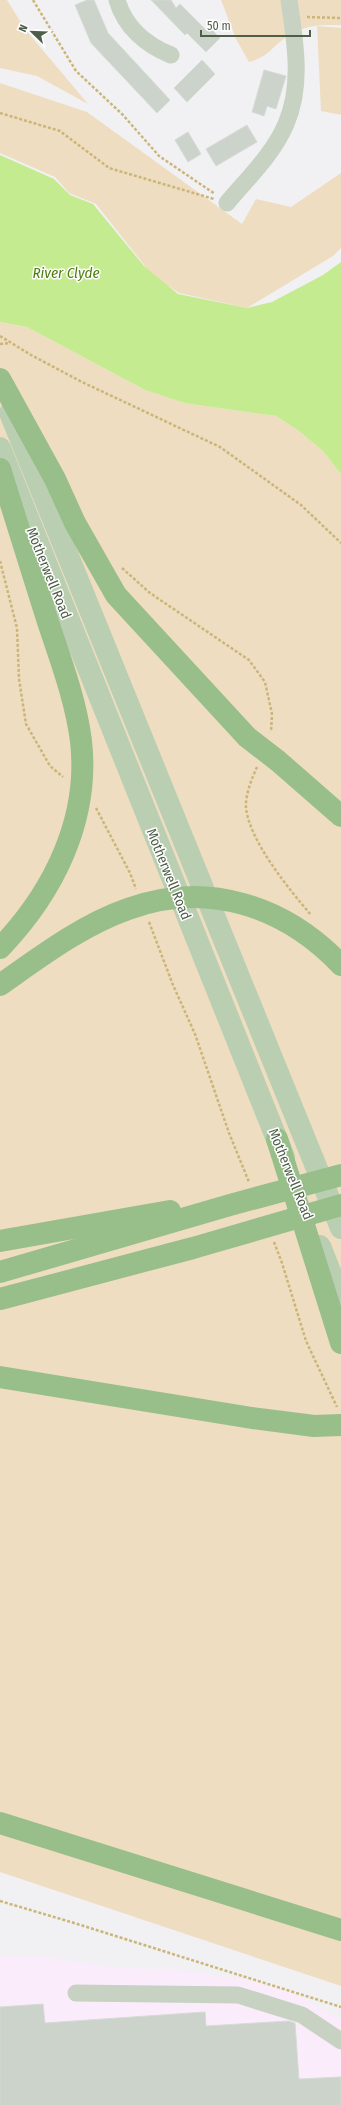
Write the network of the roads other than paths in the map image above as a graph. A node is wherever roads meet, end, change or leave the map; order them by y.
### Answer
1 (117, 0) edge
2 (290, 4) edge
3 (171, 55) dead end
4 (227, 203) road end
5 (0, 379) edge
6 (0, 389) edge
7 (0, 448) edge
8 (0, 470) edge
9 (278, 761) junction
10 (341, 816) edge
11 (341, 826) edge
12 (0, 948) edge
13 (341, 966) edge
14 (0, 985) edge
15 (277, 1139) junction
16 (341, 1175) edge
17 (230, 1205) junction
18 (341, 1205) edge
19 (341, 1228) edge
20 (0, 1241) edge
21 (0, 1272) edge
22 (0, 1299) edge
23 (341, 1299) edge
24 (341, 1343) edge
25 (0, 1377) edge
26 (340, 1418) edge
27 (0, 1823) edge
28 (341, 1930) edge
29 (76, 1993) dead end
30 (341, 2041) edge

1 - 3 street
2 - 4 street
5 - 9 highway
6 - 19 main road, Motherwell Road
7 - 15 main road, Motherwell Road
8 - 12 highway
9 - 10 highway
9 - 11 highway
13 - 14 highway
15 - 23 main road, Motherwell Road
15 - 24 highway
16 - 17 highway
17 - 20 highway
17 - 21 highway
18 - 22 highway
25 - 26 highway
27 - 28 highway
29 - 30 street

